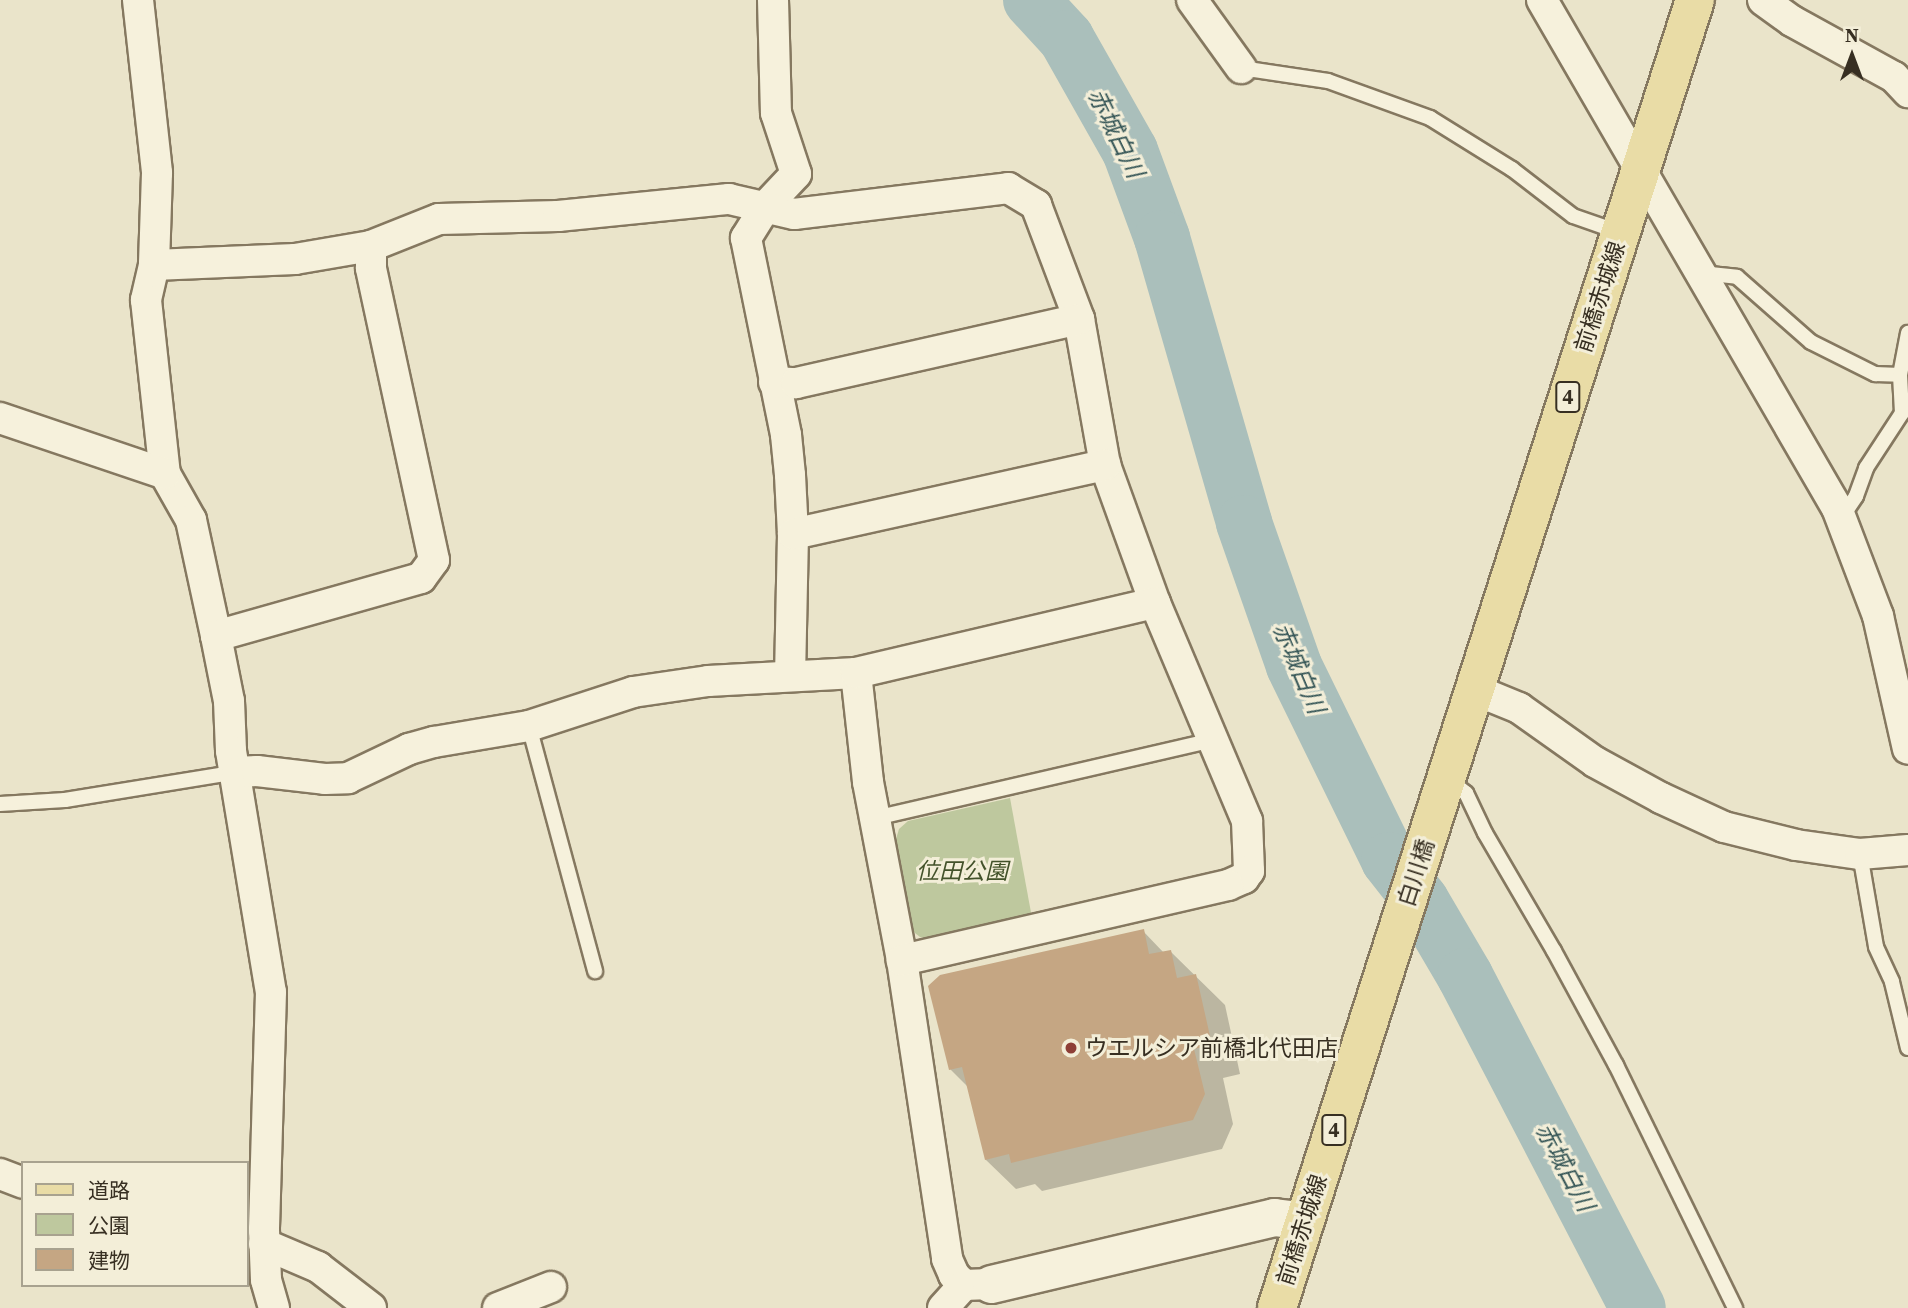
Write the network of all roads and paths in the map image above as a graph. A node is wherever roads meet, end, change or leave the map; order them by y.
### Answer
1 (138, 0) edge
2 (772, 0) edge
3 (1192, 0) edge
4 (1542, 0) edge
5 (1695, 0) edge
6 (1763, 0) edge
7 (1241, 68) joint
8 (1908, 92) edge
9 (1640, 170) junction
10 (766, 206) junction
11 (1620, 232) junction
12 (371, 246) junction
13 (154, 265) junction
14 (1700, 272) junction
15 (1079, 319) junction
16 (1908, 333) edge
17 (1900, 374) junction
18 (774, 382) junction
19 (0, 418) edge
20 (1105, 465) junction
21 (165, 474) junction
22 (1841, 518) junction
23 (793, 534) junction
24 (1155, 603) junction
25 (216, 636) junction
26 (856, 673) junction
27 (790, 675) junction
28 (1475, 690) junction
29 (529, 726) junction
30 (1213, 740) junction
31 (1908, 749) edge
32 (237, 772) junction
33 (1444, 786) junction
34 (0, 804) edge
35 (875, 818) junction
36 (1908, 850) edge
37 (1860, 854) junction
38 (1391, 952) joint
39 (902, 960) junction
40 (595, 971) dead end
41 (1908, 1048) edge
42 (0, 1174) edge
43 (21, 1182) edge
44 (1305, 1221) junction
45 (264, 1244) junction
46 (256, 1276) edge
47 (977, 1284) junction
48 (551, 1287) dead end
49 (274, 1308) edge
50 (371, 1308) edge
51 (498, 1308) edge
52 (943, 1308) edge
53 (1277, 1308) edge
54 (1735, 1308) edge

1 - 13 street
2 - 10 street
3 - 7 street
4 - 9 street
5 - 9 main road, 前橋赤城線 / 4
6 - 8 street
7 - 11 lane
9 - 11 main road, 前橋赤城線 / 4
9 - 14 street
10 - 12 street
10 - 15 street
10 - 18 street
11 - 28 main road, 前橋赤城線 / 4
12 - 13 street
12 - 25 street
13 - 21 street
14 - 17 lane
14 - 22 street
15 - 18 street
15 - 20 street
16 - 17 lane
17 - 22 lane
18 - 23 street
19 - 21 street
20 - 23 street
20 - 24 street
21 - 25 street
22 - 31 street
23 - 27 street
24 - 26 street
24 - 30 street
25 - 32 street
26 - 27 street
26 - 35 street
27 - 29 street
28 - 33 main road, 前橋赤城線 / 4
28 - 37 street
29 - 32 street
29 - 40 lane
30 - 35 lane
30 - 39 street
32 - 34 lane
32 - 45 street
33 - 38 main road, 白川橋 / 4
33 - 54 lane
35 - 39 street
36 - 37 street
37 - 41 lane
38 - 44 main road, 前橋赤城線 / 4
39 - 47 street
42 - 43 street
44 - 47 street
44 - 53 main road, 前橋赤城線 / 4
45 - 46 street
45 - 50 street
46 - 49 street
47 - 52 street
48 - 51 street

